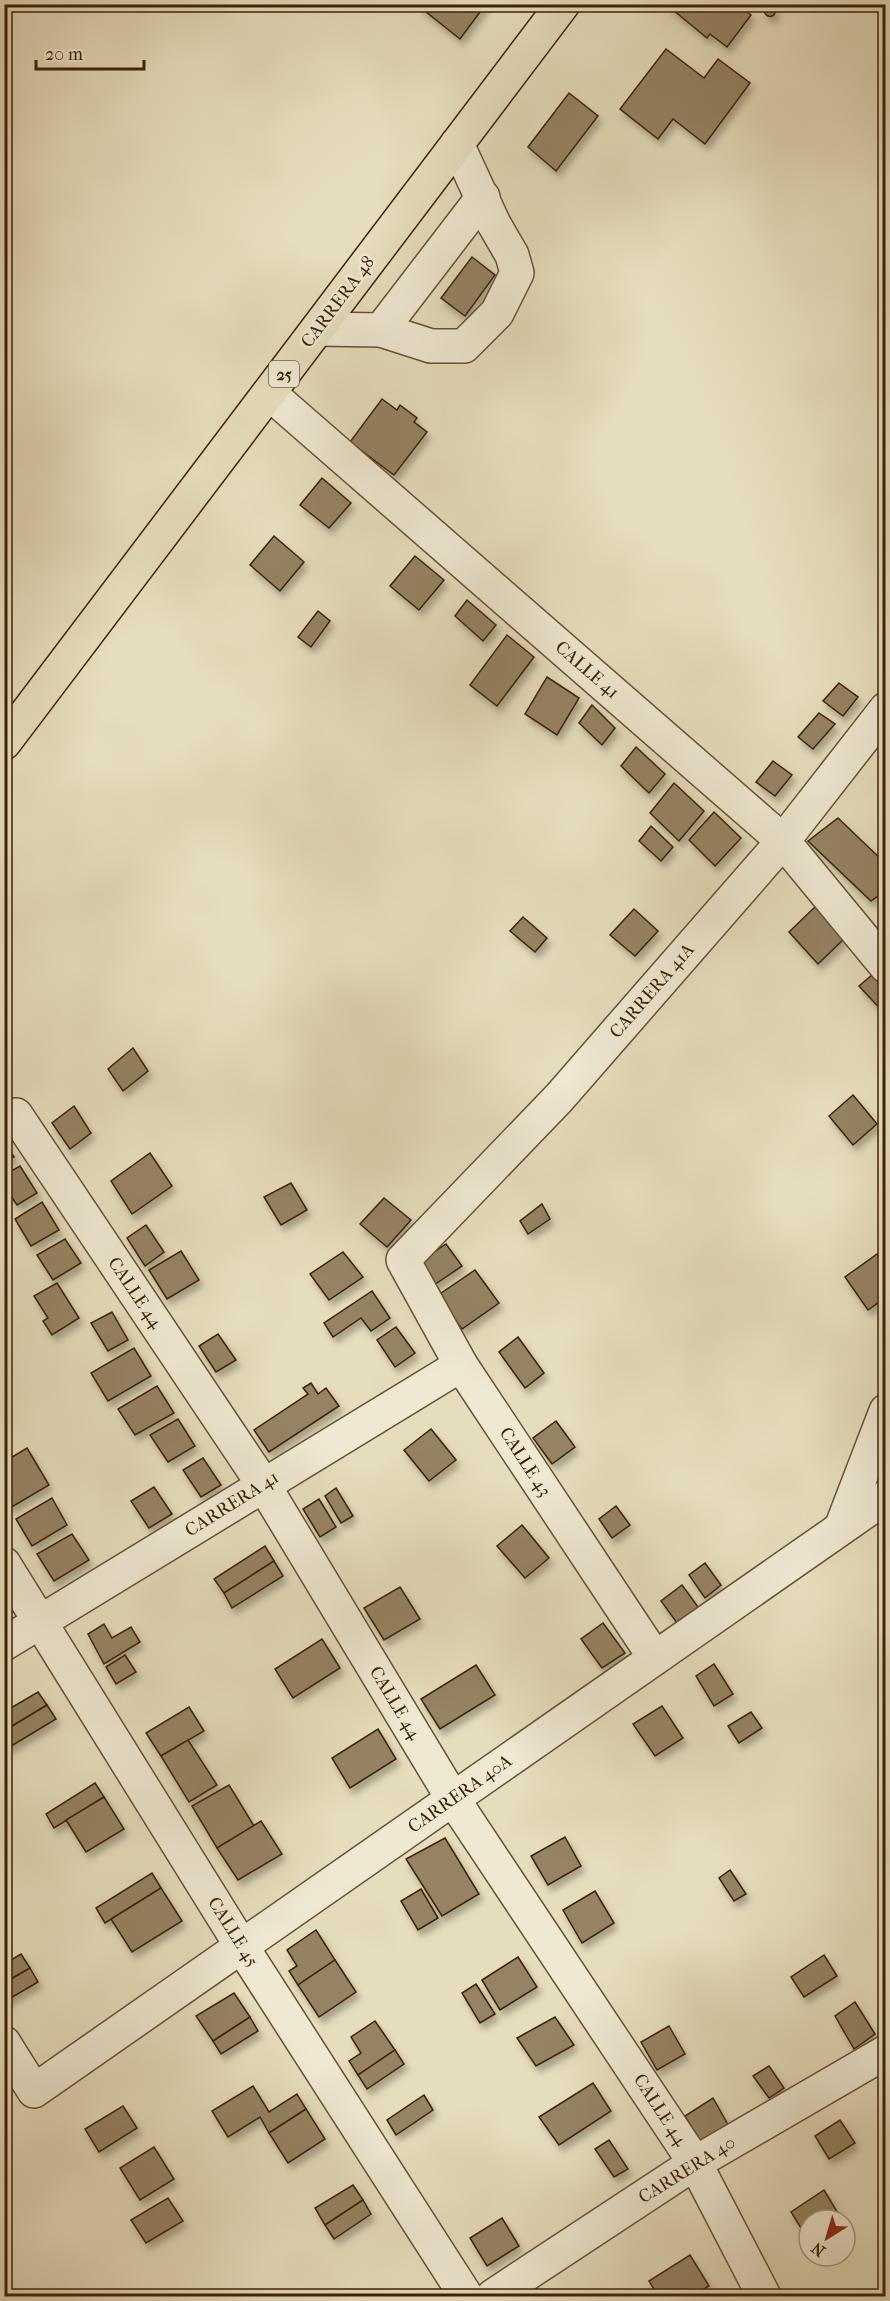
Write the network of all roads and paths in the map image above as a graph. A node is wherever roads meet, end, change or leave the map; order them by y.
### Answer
1 (563, 4) edge
2 (457, 144) junction
3 (483, 197) junction
4 (318, 329) junction
5 (381, 330) junction
6 (269, 393) junction
7 (885, 709) edge
8 (4, 743) edge
9 (783, 841) junction
10 (885, 966) edge
11 (16, 1115) dead end
12 (403, 1260) joint
13 (461, 1365) junction
14 (885, 1411) edge
15 (263, 1485) junction
16 (885, 1497) edge
17 (841, 1528) junction
18 (4, 1564) edge
19 (40, 1622) junction
20 (4, 1644) edge
21 (655, 1658) junction
22 (453, 1799) junction
23 (242, 1947) junction
24 (4, 2043) edge
25 (885, 2052) edge
26 (694, 2163) junction
27 (466, 2296) edge
28 (493, 2296) edge
29 (764, 2296) edge

1 - 2 highway, CARRERA 48 / 25
2 - 3 street
2 - 4 highway, CARRERA 48 / 25
3 - 5 street
3 - 5 street
4 - 5 street
4 - 6 highway, CARRERA 48 / 25
6 - 8 highway, CARRERA 48 / 25
6 - 9 street, CALLE 41
7 - 9 street, CARRERA 41A
9 - 10 street, CALLE 41
9 - 12 street, CARRERA 41A
11 - 15 street, CALLE 44
12 - 13 street, CALLE 43
13 - 15 street, CARRERA 41
13 - 21 street, CALLE 43
14 - 17 street
15 - 19 street, CARRERA 41
15 - 22 street, CALLE 44
16 - 17 street, CARRERA 40A
17 - 21 street, CARRERA 40A
18 - 19 street, CALLE 45
19 - 20 street, CARRERA 41
19 - 23 street, CALLE 45
21 - 22 street, CARRERA 40A
22 - 23 street, CARRERA 40A
22 - 26 street, CALLE 44
23 - 24 street, CARRERA 40A
23 - 27 street, CALLE 45
25 - 26 street, CARRERA 40
26 - 28 street, CARRERA 40
26 - 29 street, CALLE 44

